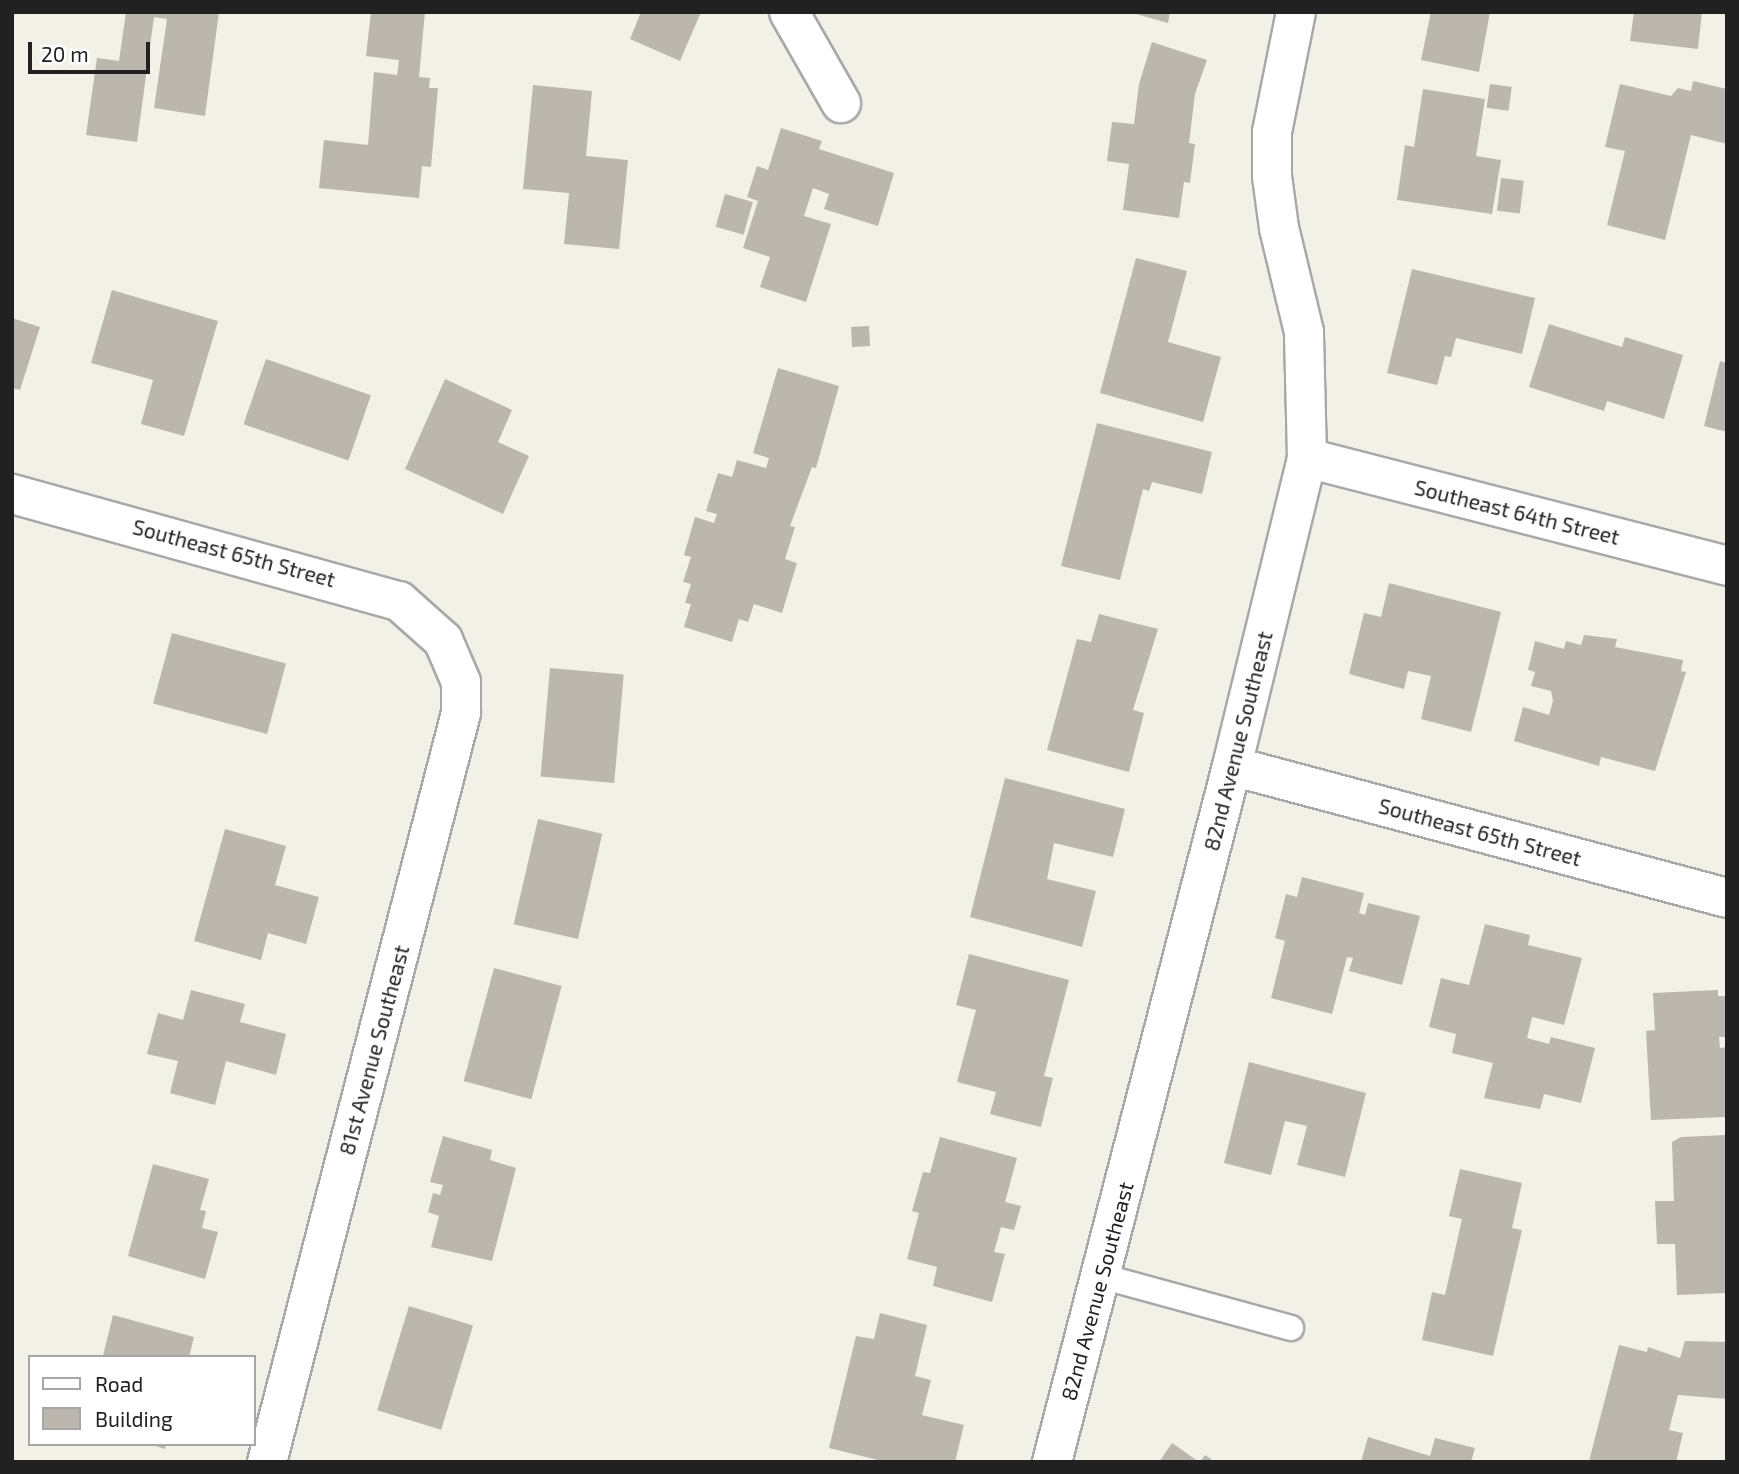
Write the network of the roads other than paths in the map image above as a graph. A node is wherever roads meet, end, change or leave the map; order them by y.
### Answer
1 (789, 12) edge
2 (1296, 12) edge
3 (841, 103) dead end
4 (1307, 458) junction
5 (12, 494) edge
6 (1727, 566) edge
7 (443, 640) joint
8 (1232, 766) junction
9 (1727, 898) edge
10 (1101, 1276) junction
11 (1291, 1328) dead end
12 (267, 1462) edge
13 (1052, 1462) edge

1 - 3 street
2 - 4 street, 82nd Avenue Southeast
4 - 6 street, Southeast 64th Street
4 - 8 street, 82nd Avenue Southeast
5 - 7 street, Southeast 65th Street
7 - 12 street, 81st Avenue Southeast
8 - 9 street, Southeast 65th Street
8 - 10 street, 82nd Avenue Southeast
10 - 11 lane
10 - 13 street, 82nd Avenue Southeast

